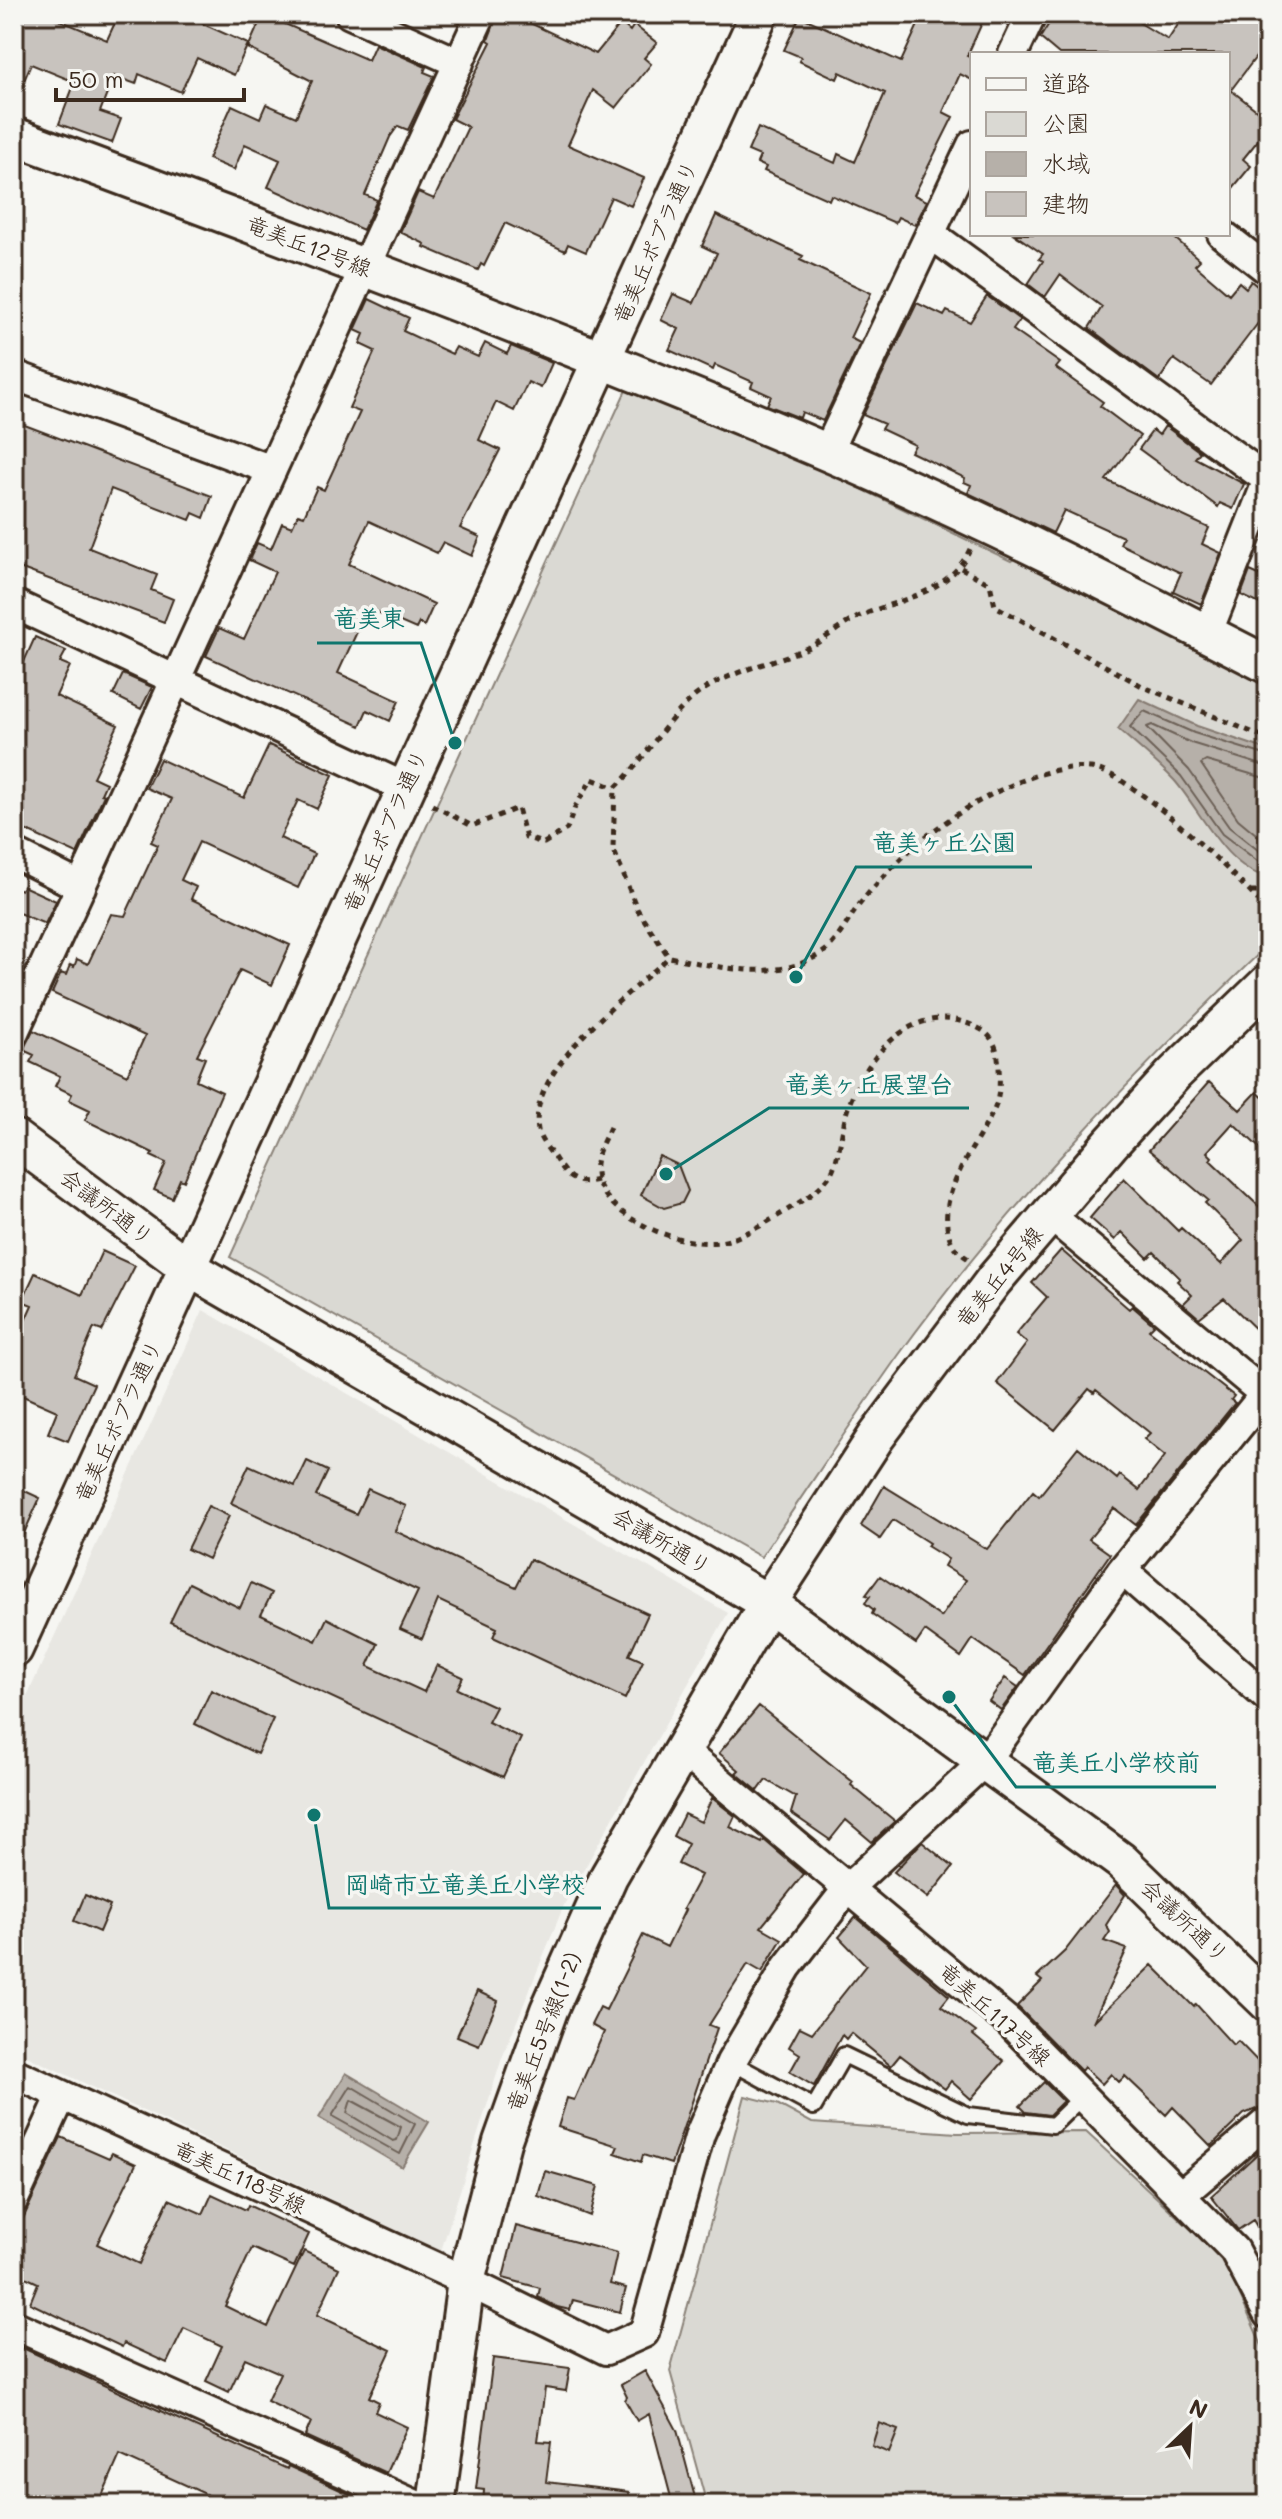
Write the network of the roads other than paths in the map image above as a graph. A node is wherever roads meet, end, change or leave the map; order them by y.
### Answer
1 (350, 14) edge
2 (481, 14) edge
3 (759, 14) edge
4 (1032, 14) edge
5 (1014, 52) edge
6 (459, 63) junction
7 (14, 136) edge
8 (970, 150) edge
9 (932, 235) junction
10 (1225, 236) edge
11 (367, 267) junction
12 (1268, 270) edge
13 (602, 360) junction
14 (14, 375) edge
15 (827, 452) junction
16 (272, 470) junction
17 (1268, 480) edge
18 (14, 604) edge
19 (1207, 634) junction
20 (1268, 665) edge
21 (175, 678) junction
22 (404, 787) junction
23 (14, 853) edge
24 (81, 887) junction
25 (1268, 983) edge
26 (14, 1032) edge
27 (14, 1138) edge
28 (1050, 1215) junction
29 (189, 1268) junction
30 (1267, 1394) edge
31 (1122, 1570) junction
32 (768, 1603) junction
33 (14, 1649) edge
34 (1268, 1698) edge
35 (683, 1751) junction
36 (986, 1760) junction
37 (848, 1888) junction
38 (1268, 2003) edge
39 (731, 2062) junction
40 (14, 2073) edge
41 (62, 2095) junction
42 (1083, 2096) junction
43 (1268, 2121) edge
44 (1182, 2194) junction
45 (14, 2199) edge
46 (466, 2281) junction
47 (1268, 2314) edge
48 (14, 2325) edge
49 (416, 2505) edge
50 (436, 2505) edge

1 - 6 street
2 - 6 street
3 - 13 street, 竜美丘ポプラ通り
4 - 5 street
6 - 11 street
7 - 11 street, 竜美丘12号線
8 - 9 street
9 - 15 street
9 - 17 street
10 - 12 street
11 - 13 street, 竜美丘12号線
11 - 16 street
13 - 15 street, 竜美丘12号線
13 - 22 street, 竜美丘ポプラ通り
14 - 16 street
15 - 19 street, 竜美丘12号線
16 - 21 street
17 - 19 street
18 - 21 street
19 - 20 street, 竜美丘12号線
21 - 22 street
21 - 24 street
22 - 29 street, 竜美丘ポプラ通り
23 - 24 street
24 - 26 street
25 - 28 street, 竜美丘4号線
27 - 29 street, 会議所通り
28 - 30 street
28 - 32 street, 竜美丘4号線
29 - 32 street, 会議所通り
29 - 33 street, 竜美丘ポプラ通り
30 - 31 street
31 - 34 street
31 - 36 street
32 - 35 street, 竜美丘5号線(1-2)
32 - 36 street, 会議所通り
35 - 37 street, 竜美丘117号線
35 - 46 street, 竜美丘5号線(1-2)
36 - 37 street
36 - 38 street, 会議所通り
37 - 39 street
37 - 42 street, 竜美丘117号線
39 - 42 lane
39 - 46 street, 竜美丘118号線
40 - 41 street, 竜美丘118号線
41 - 45 street
41 - 46 street, 竜美丘118号線
42 - 44 street, 竜美丘117号線
43 - 44 street
44 - 47 street, 竜美丘117号線
46 - 50 street, 竜美丘5号線(1-2)
48 - 49 street

